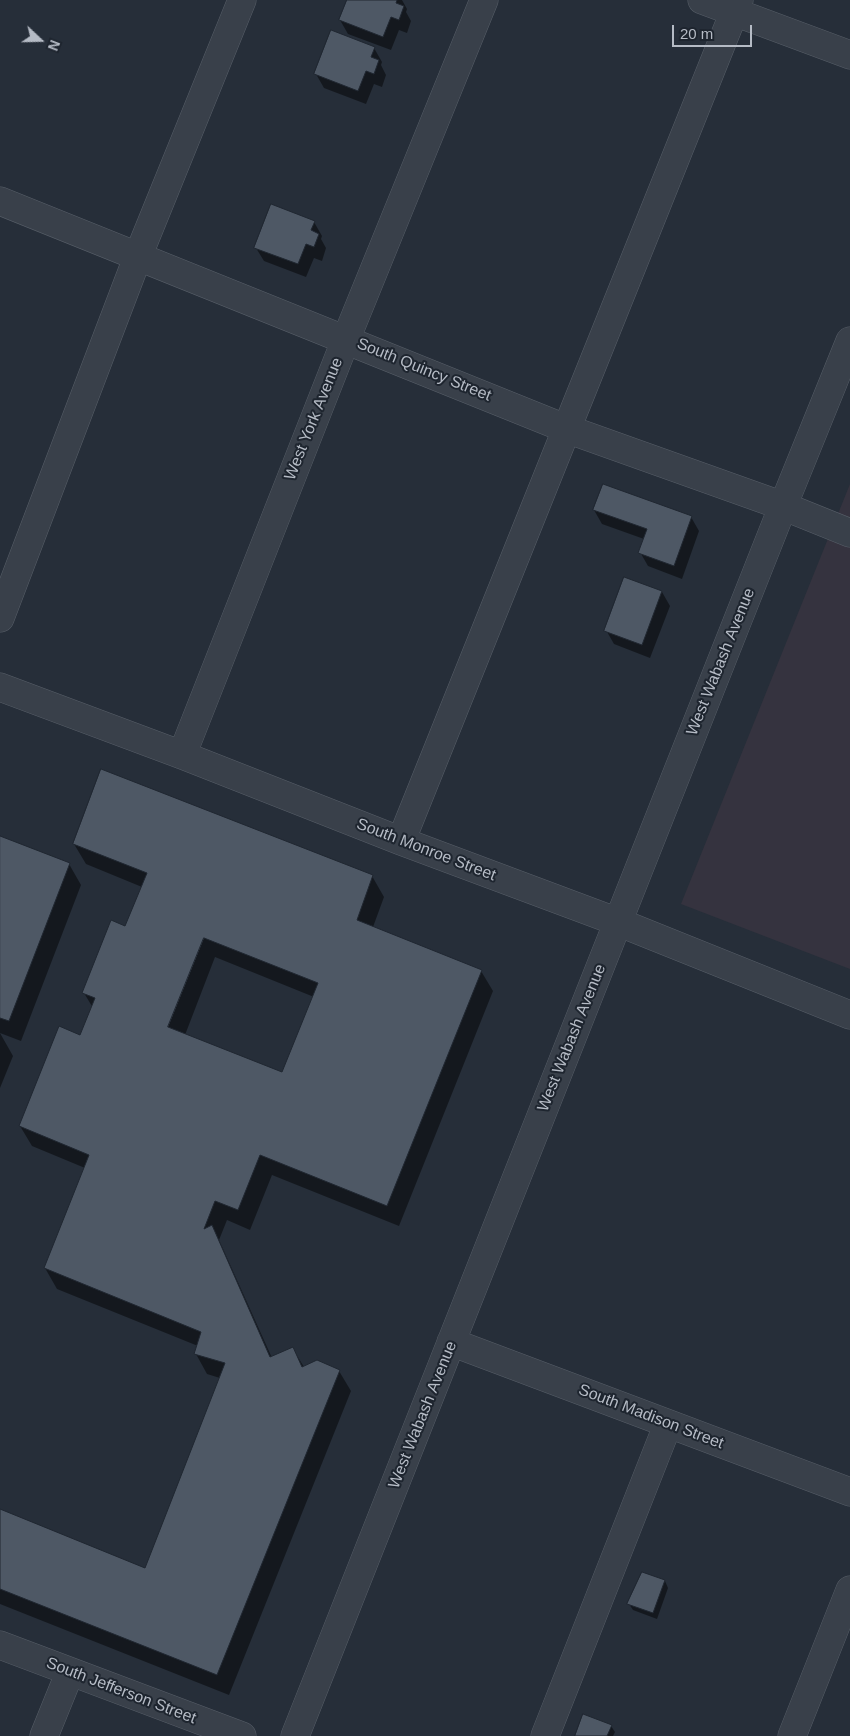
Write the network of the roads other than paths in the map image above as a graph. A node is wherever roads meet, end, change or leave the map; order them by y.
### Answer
1 (242, 0) edge
2 (484, 0) edge
3 (702, 0) edge
4 (737, 6) edge
5 (850, 55) edge
6 (0, 200) edge
7 (138, 256) junction
8 (346, 339) junction
9 (850, 341) edge
10 (567, 429) junction
11 (783, 506) junction
12 (850, 533) edge
13 (0, 618) edge
14 (0, 687) edge
15 (182, 756) junction
16 (402, 841) junction
17 (618, 922) junction
18 (848, 1008) edge
19 (452, 1342) junction
20 (668, 1424) junction
21 (850, 1492) edge
22 (850, 1590) edge
23 (0, 1645) edge
24 (70, 1672) junction
25 (44, 1736) edge
26 (242, 1736) edge
27 (295, 1736) edge
28 (544, 1736) edge
29 (792, 1736) edge

1 - 7 street
2 - 8 street, West York Avenue
3 - 4 street
4 - 5 street
4 - 10 street
6 - 7 street, South Quincy Street
7 - 8 street, South Quincy Street
7 - 13 street
8 - 10 street, South Quincy Street
8 - 15 street, West York Avenue
9 - 11 street, West Wabash Avenue
10 - 11 street, South Quincy Street
10 - 16 street
11 - 12 street, South Quincy Street
11 - 17 street, West Wabash Avenue
14 - 15 street, South Monroe Street
15 - 16 street, South Monroe Street
16 - 17 street, South Monroe Street
17 - 18 street, South Monroe Street
17 - 19 street, West Wabash Avenue
19 - 20 street, South Madison Street
19 - 27 street, West Wabash Avenue
20 - 21 street, South Madison Street
20 - 28 street
22 - 29 street
23 - 24 street, South Jefferson Street
24 - 25 street
24 - 26 street, South Jefferson Street

